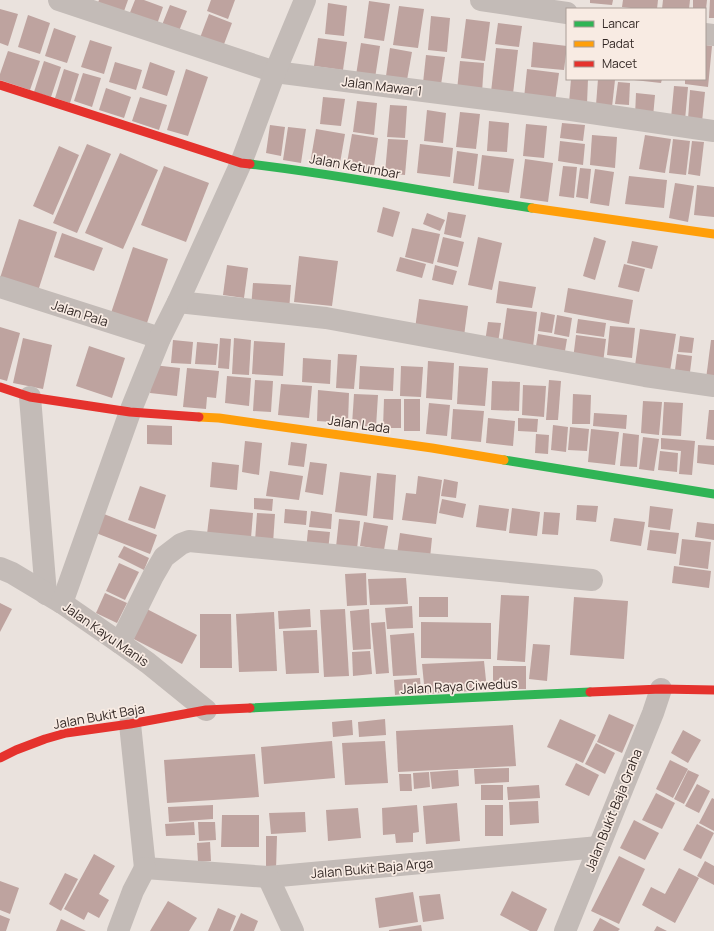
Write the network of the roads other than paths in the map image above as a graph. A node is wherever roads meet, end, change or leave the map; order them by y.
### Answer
1 (60, 0) edge
2 (305, 0) edge
3 (481, 0) edge
4 (566, 13) edge
5 (275, 72) junction
6 (0, 85) edge
7 (714, 131) edge
8 (241, 163) junction
9 (714, 234) edge
10 (0, 287) edge
11 (178, 302) junction
12 (160, 338) junction
13 (714, 386) edge
14 (0, 387) edge
15 (30, 397) junction
16 (130, 412) junction
17 (714, 494) edge
18 (0, 568) edge
19 (592, 580) dead end
20 (54, 598) junction
21 (120, 643) junction
22 (661, 689) junction
23 (714, 690) edge
24 (206, 710) junction
25 (130, 724) junction
26 (0, 758) edge
27 (598, 847) junction
28 (145, 868) junction
29 (268, 877) junction
30 (118, 931) edge
31 (293, 931) edge
32 (565, 931) edge

1 - 5 street, Jalan Mawar 1
2 - 5 street
3 - 4 street
5 - 7 street, Jalan Mawar 1
5 - 8 street
6 - 8 street, Jalan Ketumbar
8 - 9 street, Jalan Ketumbar
8 - 11 street
10 - 12 street, Jalan Pala
11 - 12 street
11 - 13 street
12 - 16 street
14 - 15 street, Jalan Lada
15 - 16 street, Jalan Lada
15 - 20 street
16 - 17 street, Jalan Lada
16 - 20 street
18 - 20 street, Jalan Kayu Manis
19 - 21 street
20 - 21 street, Jalan Kayu Manis
21 - 24 street, Jalan Kayu Manis
22 - 23 street, Jalan Raya Ciwedus
22 - 24 street, Jalan Raya Ciwedus
22 - 27 street, Jalan Bukit Baja Graha
24 - 25 street, Jalan Bukit Baja
25 - 26 street, Jalan Bukit Baja
25 - 28 street
27 - 29 street, Jalan Bukit Baja Arga
27 - 32 street, Jalan Bukit Baja Graha
28 - 29 street, Jalan Bukit Baja Arga
28 - 30 street
29 - 31 street

